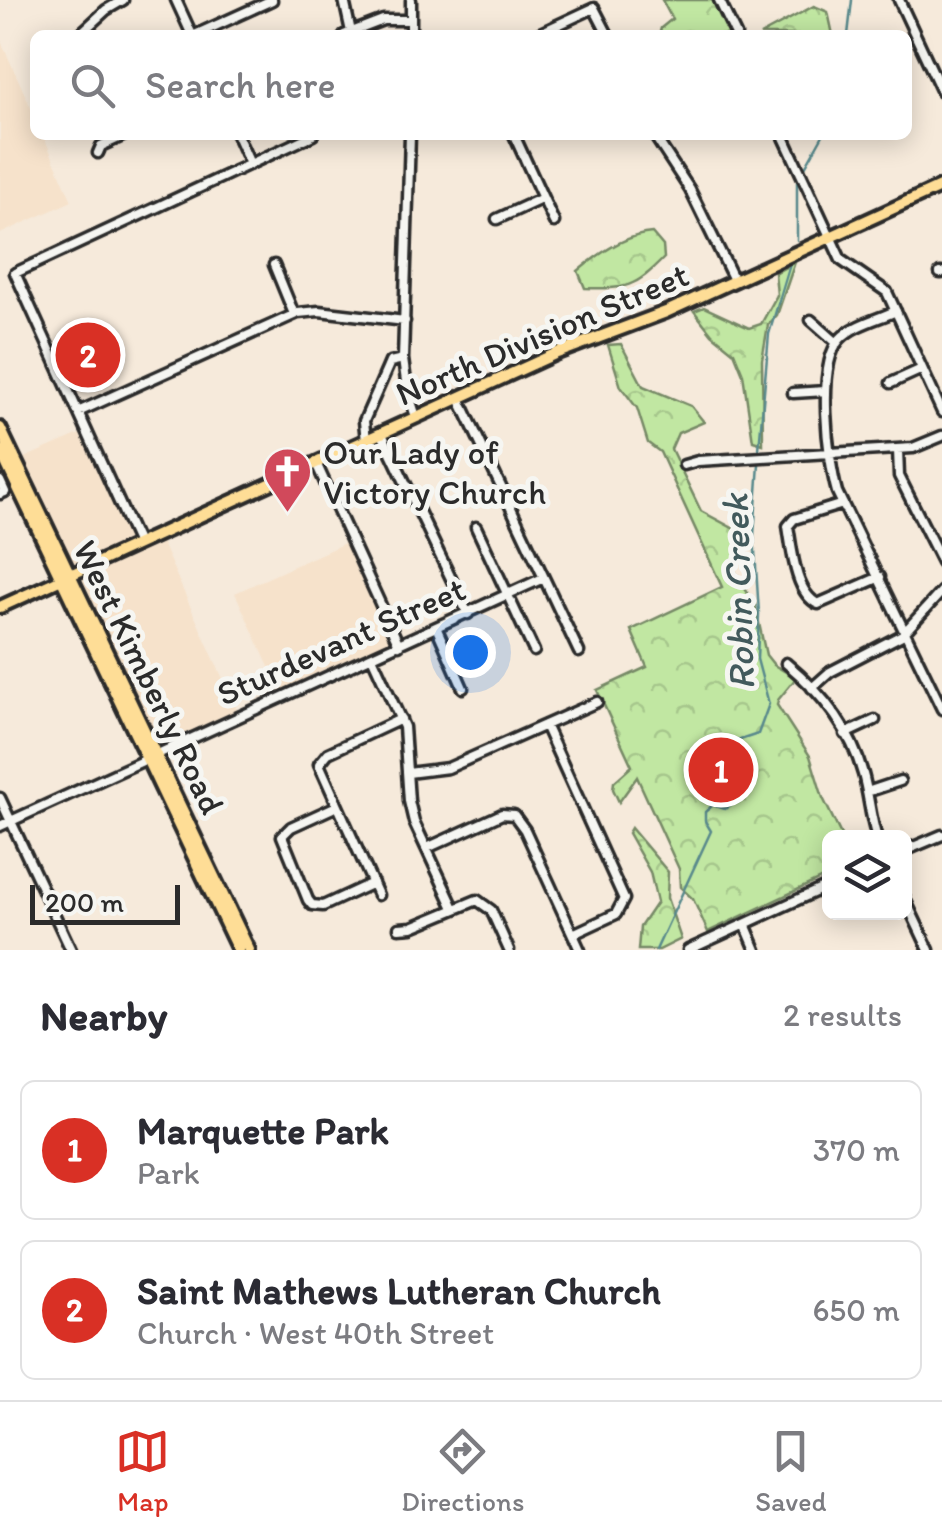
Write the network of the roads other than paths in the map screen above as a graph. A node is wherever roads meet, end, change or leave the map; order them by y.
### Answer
1 (122, 0) edge
2 (176, 0) edge
3 (272, 0) edge
4 (344, 0) edge
5 (411, 0) edge
6 (719, 0) edge
7 (899, 0) edge
8 (411, 20) junction
9 (84, 30) edge
10 (191, 30) edge
11 (204, 30) edge
12 (347, 30) edge
13 (356, 30) edge
14 (411, 30) edge
15 (547, 30) edge
16 (605, 30) edge
17 (734, 30) edge
18 (942, 92) edge
19 (114, 140) edge
20 (239, 140) edge
21 (302, 140) edge
22 (410, 140) edge
23 (516, 140) edge
24 (657, 140) edge
25 (785, 140) edge
26 (98, 153) dead end
27 (250, 164) junction
28 (942, 186) edge
29 (543, 198) junction
30 (497, 219) dead end
31 (554, 222) dead end
32 (830, 236) junction
33 (274, 266) dead end
34 (734, 280) junction
35 (896, 311) junction
36 (294, 314) junction
37 (405, 320) junction
38 (811, 320) dead end
39 (837, 342) junction
40 (403, 359) junction
41 (922, 369) junction
42 (891, 383) dead end
43 (826, 391) junction
44 (793, 392) dead end
45 (459, 398) junction
46 (78, 412) junction
47 (942, 412) edge
48 (416, 417) junction
49 (0, 428) edge
50 (382, 434) junction
51 (942, 436) edge
52 (366, 441) junction
53 (898, 448) junction
54 (0, 450) edge
55 (831, 453) junction
56 (316, 463) junction
57 (684, 465) dead end
58 (0, 481) edge
59 (2, 493) edge
60 (844, 504) junction
61 (476, 527) dead end
62 (138, 544) junction
63 (942, 562) edge
64 (66, 576) junction
65 (880, 576) junction
66 (541, 579) dead end
67 (942, 590) edge
68 (508, 595) junction
69 (0, 607) edge
70 (468, 614) junction
71 (436, 628) junction
72 (906, 632) junction
73 (399, 645) junction
74 (534, 650) dead end
75 (580, 652) dead end
76 (372, 657) junction
77 (786, 663) dead end
78 (463, 688) dead end
79 (812, 688) junction
80 (597, 702) dead end
81 (942, 709) edge
82 (400, 719) junction
83 (875, 720) dead end
84 (544, 725) junction
85 (846, 734) junction
86 (151, 757) junction
87 (408, 773) junction
88 (900, 781) dead end
89 (866, 792) junction
90 (0, 798) edge
91 (336, 806) junction
92 (11, 821) junction
93 (0, 826) edge
94 (875, 830) edge
95 (942, 835) edge
96 (426, 848) junction
97 (912, 848) edge
98 (372, 883) junction
99 (822, 889) edge
100 (378, 895) dead end
101 (454, 908) junction
102 (912, 914) edge
103 (745, 924) junction
104 (399, 928) dead end
105 (573, 934) junction
106 (508, 947) edge
107 (71, 950) edge
108 (238, 950) edge
109 (248, 950) edge
110 (580, 950) edge
111 (689, 950) edge
112 (756, 950) edge
113 (929, 950) edge

1 - 9 street
2 - 10 street
3 - 11 street
4 - 12 street
5 - 8 street
6 - 17 street
7 - 18 street
8 - 13 street
8 - 14 street
15 - 16 street
19 - 26 street
20 - 27 street
21 - 27 street
22 - 37 street
23 - 29 street
24 - 34 street
25 - 32 street
27 - 46 street
28 - 32 main road, North Division Street
29 - 30 street
29 - 31 street
32 - 34 main road, North Division Street
32 - 35 street
33 - 36 street
34 - 45 main road, North Division Street
35 - 39 street
35 - 41 street
36 - 37 street
36 - 46 street
37 - 40 street
38 - 39 street
39 - 43 street
40 - 48 street
40 - 52 street
41 - 42 street
41 - 47 street
43 - 44 street
43 - 55 street
45 - 48 main road, North Division Street
45 - 75 street
46 - 62 street
48 - 50 main road, North Division Street
49 - 64 main road, West Kimberly Road
50 - 52 main road, North Division Street
50 - 70 street
51 - 53 street
52 - 56 main road, North Division Street
53 - 55 street
53 - 63 street
54 - 64 main road, West Kimberly Road
55 - 57 street
55 - 60 street
56 - 62 main road, North Division Street
56 - 73 street
58 - 59 street
60 - 65 street
60 - 65 street
61 - 68 street
62 - 64 main road, North Division Street
64 - 69 main road, North Division Street
64 - 86 main road, West Kimberly Road
65 - 72 street
66 - 68 street, Sturdevant Street
67 - 72 street
68 - 70 street, Sturdevant Street
68 - 74 street
70 - 71 street, Sturdevant Street
71 - 73 street, Sturdevant Street
71 - 78 street
72 - 79 street
72 - 81 street
73 - 76 street, Sturdevant Street
76 - 82 street
76 - 86 street, Sturdevant Street
77 - 79 street
79 - 85 street
80 - 84 street
82 - 87 street
82 - 91 street
83 - 85 street
84 - 87 street
84 - 105 street
85 - 89 street
86 - 92 street, Sturdevant Street
86 - 108 main road, West Kimberly Road
86 - 109 main road, West Kimberly Road
87 - 96 street
88 - 89 street
89 - 94 street
90 - 92 street
91 - 98 street
91 - 98 street
92 - 93 street, Sturdevant Street
92 - 107 street
95 - 97 street
96 - 101 street
96 - 105 street
98 - 100 street
99 - 103 street
101 - 104 street
101 - 106 street
102 - 113 street
103 - 111 street
103 - 112 street
105 - 110 street

